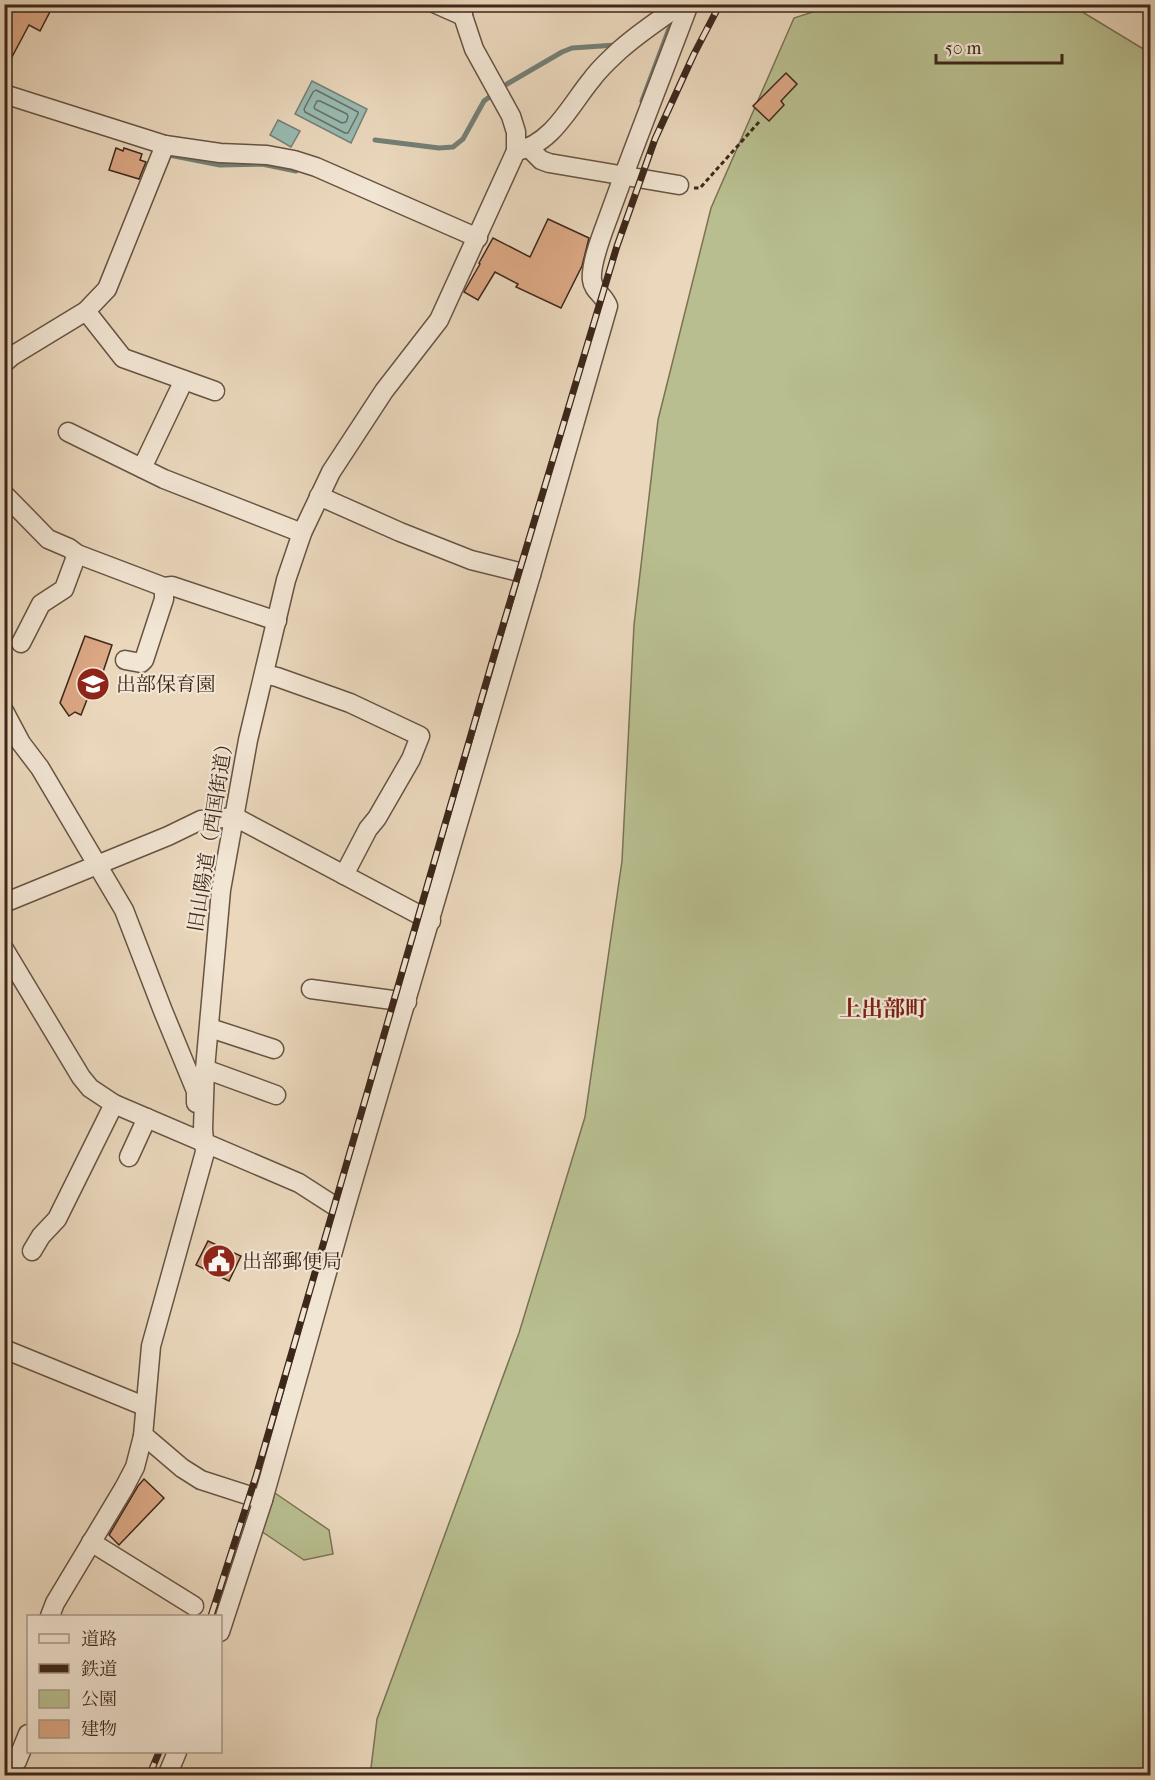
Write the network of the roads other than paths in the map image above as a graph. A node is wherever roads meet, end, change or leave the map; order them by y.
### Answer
1 (436, 4) edge
2 (681, 4) edge
3 (689, 4) edge
4 (463, 10) edge
5 (4, 94) edge
6 (165, 145) junction
7 (523, 150) junction
8 (623, 176) junction
9 (679, 185) dead end
10 (478, 238) junction
11 (86, 311) junction
12 (4, 363) edge
13 (184, 380) junction
14 (215, 391) dead end
15 (68, 432) dead end
16 (142, 468) junction
17 (4, 494) edge
18 (319, 496) junction
19 (302, 533) junction
20 (77, 554) junction
21 (531, 575) junction
22 (164, 587) junction
23 (277, 621) junction
24 (21, 643) dead end
25 (125, 660) dead end
26 (264, 674) junction
27 (4, 711) edge
28 (235, 817) junction
29 (98, 865) junction
30 (344, 874) junction
31 (4, 903) edge
32 (431, 921) junction
33 (4, 949) edge
34 (311, 989) dead end
35 (407, 1002) junction
36 (210, 1028) junction
37 (274, 1049) dead end
38 (205, 1069) junction
39 (276, 1095) dead end
40 (114, 1104) junction
41 (147, 1118) junction
42 (204, 1141) junction
43 (129, 1157) dead end
44 (344, 1212) junction
45 (32, 1251) dead end
46 (4, 1348) edge
47 (144, 1406) junction
48 (142, 1436) junction
49 (263, 1500) junction
50 (91, 1542) junction
51 (194, 1606) dead end
52 (51, 1615) edge
53 (222, 1626) edge
54 (27, 1736) edge
55 (177, 1753) edge
56 (6, 1776) edge
57 (167, 1776) edge

1 - 4 street
2 - 7 street
3 - 8 street
4 - 7 street, 旧山陽道（西国街道）
5 - 6 street
6 - 10 street
6 - 11 street
7 - 8 street
7 - 10 street, 旧山陽道（西国街道）
8 - 9 street
8 - 21 street
10 - 18 street, 旧山陽道（西国街道）
11 - 12 street
11 - 13 street
13 - 14 street
13 - 16 street
15 - 16 street
16 - 19 street
17 - 20 street
18 - 19 street, 旧山陽道（西国街道）
18 - 21 street
19 - 23 street, 旧山陽道（西国街道）
20 - 22 street
20 - 24 street
21 - 32 street
22 - 23 street
22 - 25 street
23 - 26 street, 旧山陽道（西国街道）
26 - 28 street, 旧山陽道（西国街道）
26 - 30 street
27 - 29 street
28 - 29 street
28 - 30 street
28 - 36 street, 旧山陽道（西国街道）
29 - 31 street
29 - 42 street
30 - 32 street
32 - 35 street
33 - 40 street
34 - 35 street
35 - 44 street
36 - 37 street
36 - 38 street, 旧山陽道（西国街道）
38 - 39 street
38 - 42 street, 旧山陽道（西国街道）
40 - 41 street
40 - 45 street
41 - 42 street
41 - 43 street
42 - 44 street
42 - 47 street, 旧山陽道（西国街道）
44 - 49 street
46 - 47 street
47 - 48 street, 旧山陽道（西国街道）
48 - 49 street
48 - 50 street, 旧山陽道（西国街道）
49 - 53 street
50 - 51 street
50 - 52 street, 旧山陽道（西国街道）
54 - 56 street
55 - 57 street

